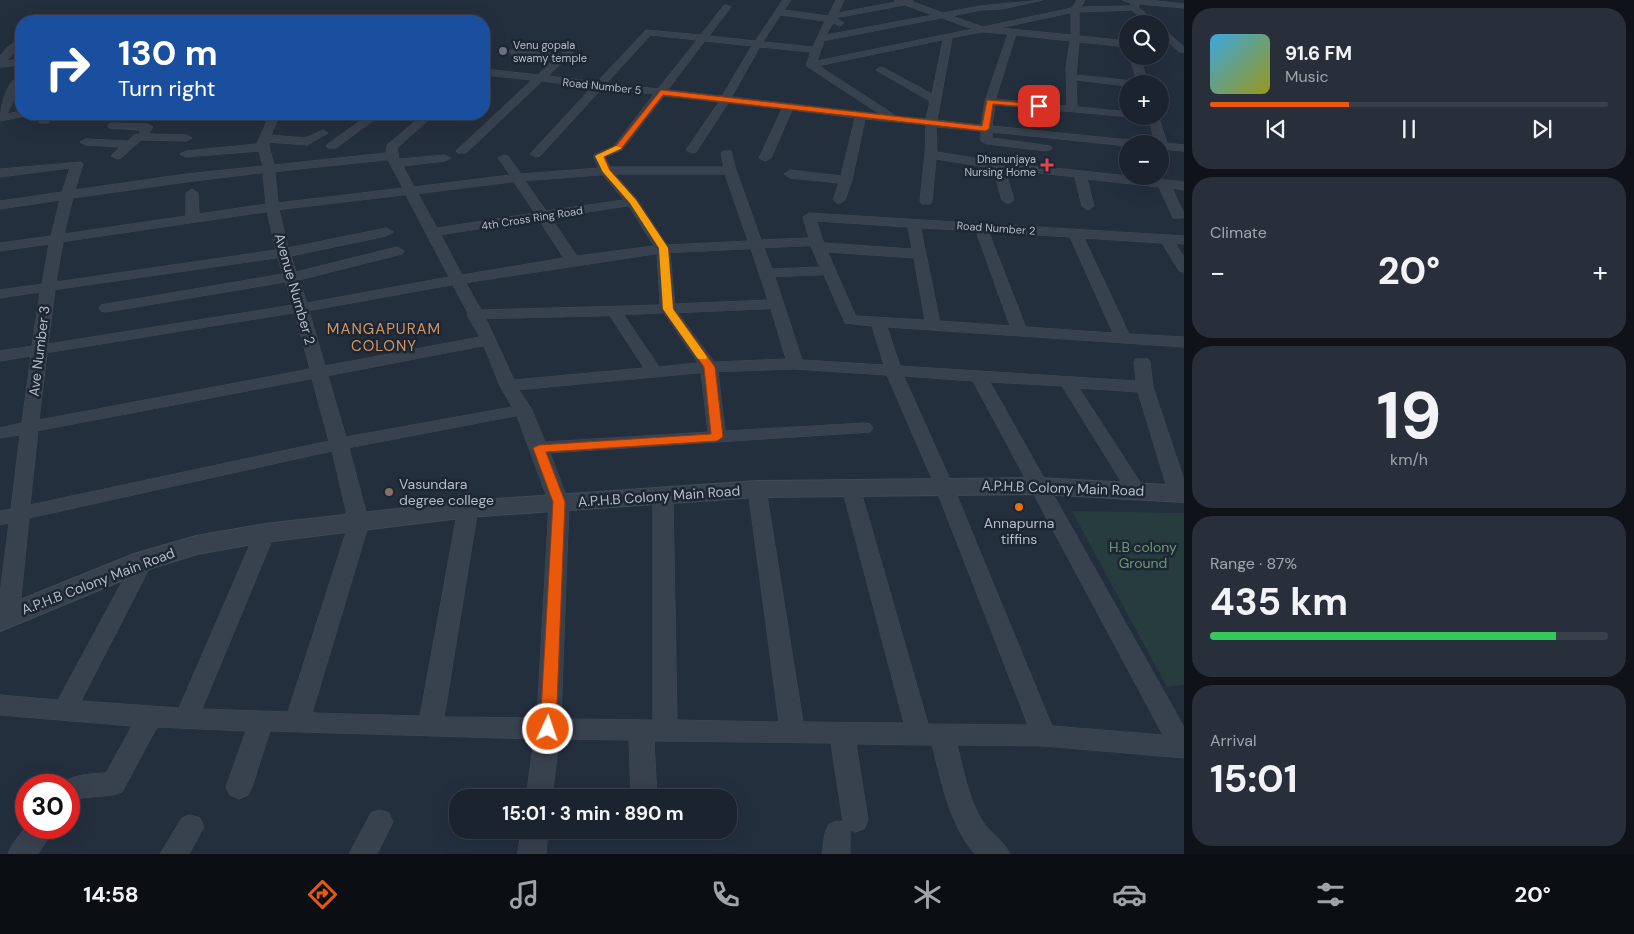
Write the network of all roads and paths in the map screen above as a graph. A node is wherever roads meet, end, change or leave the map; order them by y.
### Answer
1 (787, 0) edge
2 (840, 0) edge
3 (919, 0) edge
4 (1038, 0) edge
5 (1126, 0) edge
6 (901, 1) edge
7 (1064, 2) dead end
8 (1136, 3) edge
9 (1078, 5) edge
10 (1184, 6) edge
11 (727, 7) dead end
12 (779, 12) junction
13 (1146, 15) edge
14 (942, 16) junction
15 (832, 18) junction
16 (982, 29) junction
17 (863, 32) junction
18 (1013, 32) junction
19 (948, 37) junction
20 (1169, 38) edge
21 (702, 39) junction
22 (1075, 39) junction
23 (820, 40) junction
24 (1119, 43) edge
25 (757, 44) junction
26 (15, 46) edge
27 (900, 47) junction
28 (1169, 48) edge
29 (815, 50) junction
30 (1183, 50) edge
31 (512, 52) dead end
32 (15, 62) edge
33 (0, 63) edge
34 (496, 63) dead end
35 (811, 65) junction
36 (490, 68) edge
37 (881, 70) dead end
38 (490, 73) edge
39 (0, 74) edge
40 (1071, 76) junction
41 (15, 78) edge
42 (541, 79) junction
43 (1119, 82) edge
44 (15, 83) edge
45 (600, 85) junction
46 (661, 92) junction
47 (725, 100) junction
48 (935, 100) junction
49 (990, 101) junction
50 (788, 107) junction
51 (1072, 110) junction
52 (1119, 114) edge
53 (15, 115) edge
54 (861, 115) junction
55 (0, 117) edge
56 (894, 119) junction
57 (272, 120) edge
58 (369, 120) edge
59 (423, 120) edge
60 (931, 123) junction
61 (192, 125) dead end
62 (113, 126) dead end
63 (985, 129) junction
64 (323, 133) dead end
65 (186, 138) junction
66 (135, 140) junction
67 (86, 142) dead end
68 (263, 142) junction
69 (1119, 142) edge
70 (332, 146) dead end
71 (1169, 147) edge
72 (1046, 148) dead end
73 (1184, 148) edge
74 (692, 150) dead end
75 (462, 151) dead end
76 (536, 154) dead end
77 (727, 154) dead end
78 (931, 155) junction
79 (116, 156) dead end
80 (445, 158) dead end
81 (504, 158) dead end
82 (765, 158) dead end
83 (394, 159) junction
84 (998, 165) junction
85 (186, 166) junction
86 (269, 168) junction
87 (730, 170) junction
88 (606, 171) junction
89 (0, 173) edge
90 (790, 174) dead end
91 (1080, 174) junction
92 (519, 178) junction
93 (1119, 179) edge
94 (846, 180) junction
95 (1169, 184) edge
96 (1164, 185) edge
97 (1184, 186) edge
98 (409, 192) junction
99 (192, 193) dead end
100 (65, 196) junction
101 (839, 200) dead end
102 (1008, 200) dead end
103 (926, 201) dead end
104 (633, 202) junction
105 (0, 204) edge
106 (1088, 206) dead end
107 (272, 207) junction
108 (1178, 215) dead end
109 (543, 216) junction
110 (193, 218) junction
111 (914, 223) junction
112 (980, 227) junction
113 (386, 232) dead end
114 (431, 233) junction
115 (1075, 234) junction
116 (55, 239) junction
117 (1166, 240) junction
118 (1184, 240) edge
119 (756, 244) junction
120 (816, 244) junction
121 (0, 247) edge
122 (663, 248) junction
123 (397, 251) dead end
124 (283, 253) junction
125 (920, 254) junction
126 (573, 261) junction
127 (1184, 268) edge
128 (830, 271) junction
129 (766, 273) junction
130 (292, 276) junction
131 (455, 280) junction
132 (48, 287) junction
133 (0, 294) edge
134 (776, 304) junction
135 (106, 308) dead end
136 (301, 308) junction
137 (668, 309) junction
138 (614, 311) junction
139 (474, 315) junction
140 (878, 322) junction
141 (933, 325) junction
142 (1020, 331) junction
143 (1123, 338) junction
144 (489, 340) junction
145 (1184, 342) edge
146 (40, 349) junction
147 (0, 356) edge
148 (1142, 362) dead end
149 (794, 364) junction
150 (709, 367) junction
151 (893, 369) junction
152 (319, 373) junction
153 (655, 373) junction
154 (979, 376) junction
155 (1067, 382) junction
156 (508, 386) junction
157 (1144, 387) junction
158 (523, 410) junction
159 (29, 426) junction
160 (864, 428) dead end
161 (0, 433) edge
162 (717, 437) junction
163 (339, 444) junction
164 (539, 448) junction
165 (944, 486) junction
166 (1040, 486) junction
167 (851, 488) junction
168 (757, 489) junction
169 (1136, 490) junction
170 (1182, 494) edge
171 (663, 496) junction
172 (559, 502) junction
173 (468, 509) junction
174 (20, 514) junction
175 (0, 518) edge
176 (359, 523) junction
177 (265, 533) junction
178 (143, 561) junction
179 (4, 618) edge
180 (0, 704) edge
181 (65, 709) junction
182 (150, 718) junction
183 (186, 719) junction
184 (261, 721) junction
185 (297, 722) junction
186 (430, 727) junction
187 (548, 729) junction
188 (653, 729) junction
189 (793, 733) junction
190 (842, 733) junction
191 (930, 734) junction
192 (1044, 736) junction
193 (1183, 747) edge
194 (80, 786) edge
195 (239, 787) dead end
196 (540, 789) edge
197 (645, 789) edge
198 (380, 822) dead end
199 (191, 827) dead end
200 (843, 836) edge
201 (34, 839) edge
202 (534, 839) edge
203 (22, 854) edge
204 (174, 854) edge
205 (363, 854) edge
206 (532, 854) edge
207 (996, 854) edge

1 - 12 street
2 - 15 street
3 - 6 street
4 - 14 street
5 - 8 street
6 - 14 street
6 - 15 street
7 - 9 street
8 - 9 street
8 - 10 street
8 - 13 street
9 - 16 street
9 - 22 street
11 - 21 street
12 - 15 street
12 - 25 street
14 - 16 street
14 - 17 street
15 - 17 street
15 - 23 street
16 - 18 street
16 - 19 street
17 - 23 street
17 - 27 street
18 - 22 street
18 - 49 street
19 - 27 street
19 - 48 street
20 - 30 street
21 - 25 street
21 - 45 street
21 - 46 street
22 - 24 street
22 - 40 street
23 - 29 street
25 - 29 street
25 - 47 street
26 - 33 street
27 - 35 street
28 - 30 street
29 - 35 street
31 - 42 street
32 - 33 street
34 - 36 street
35 - 56 street
37 - 48 street
38 - 42 street, Road Number 5
39 - 41 street
40 - 43 street
40 - 51 street
42 - 45 street, Road Number 5
42 - 75 street
44 - 55 street
45 - 46 street, Road Number 5
45 - 76 street
46 - 47 street, Road Number 5
46 - 88 street
47 - 50 street, Road Number 5
47 - 74 street
48 - 60 street
49 - 51 street
49 - 63 street
50 - 54 street, Road Number 5
50 - 82 street
51 - 52 street
53 - 55 street
54 - 56 street, Road Number 5
54 - 94 street
56 - 60 street, Road Number 5
57 - 68 street
58 - 70 street
59 - 83 street
60 - 63 street, Road Number 5
60 - 78 street
61 - 65 street
62 - 66 street
63 - 69 street, Road Number 5
63 - 72 street
64 - 68 street
65 - 66 street
65 - 85 street
66 - 67 street
66 - 79 street
68 - 85 street
68 - 86 street, Avenue Number 2
71 - 73 street
77 - 87 street
78 - 84 street
78 - 103 street
80 - 83 street
81 - 92 street
83 - 86 street
83 - 98 street
84 - 91 street
84 - 102 street
85 - 86 street
85 - 100 street
86 - 107 street, Avenue Number 2
87 - 88 street
87 - 119 street
88 - 92 street
88 - 104 street
89 - 100 street, Ave Number 3
90 - 94 street
91 - 93 street
91 - 106 street
92 - 98 street
92 - 109 street
94 - 101 street
95 - 97 street
96 - 108 street
98 - 107 street
98 - 114 street
99 - 110 street
100 - 105 street
100 - 116 street, Ave Number 3
104 - 109 street, 4th Cross Ring Road
104 - 122 street
107 - 110 street
107 - 124 street, Avenue Number 2
109 - 114 street, 4th Cross Ring Road
109 - 126 street
110 - 116 street
111 - 112 street, Road Number 2
111 - 120 street, Road Number 2
111 - 125 street
112 - 115 street, Road Number 2
112 - 142 street
113 - 124 street
114 - 131 street
115 - 117 street, Road Number 2
115 - 143 street
116 - 121 street
116 - 132 street, Ave Number 3
117 - 118 street, Road Number 2
117 - 127 street
119 - 120 street
119 - 122 street
119 - 129 street
120 - 125 street
120 - 128 street
122 - 126 street
122 - 137 street
123 - 130 street
124 - 130 street, Avenue Number 2
124 - 132 street
125 - 141 street
126 - 131 street
128 - 129 street
128 - 140 street
129 - 134 street
130 - 135 street
130 - 136 street, Avenue Number 2
131 - 136 street
131 - 139 street
132 - 133 street
132 - 146 street, Ave Number 3
134 - 137 street
134 - 149 street
136 - 146 street
136 - 152 street, Avenue Number 2
137 - 138 street
137 - 150 street
138 - 139 street
138 - 153 street
139 - 144 street
140 - 141 street
140 - 151 street
141 - 142 street
142 - 143 street
143 - 145 street
144 - 152 street
144 - 156 street
146 - 147 street
146 - 159 street, Ave Number 3
148 - 157 street
149 - 150 street
149 - 151 street
150 - 153 street
150 - 162 street
151 - 154 street
151 - 165 street
152 - 159 street
152 - 163 street, Avenue Number 2
153 - 156 street
154 - 155 street
154 - 166 street
155 - 157 street
155 - 169 street
156 - 158 street
157 - 170 street
158 - 163 street
158 - 164 street
159 - 161 street
159 - 174 street, Ave Number 3
160 - 162 street
162 - 164 street
163 - 174 street
163 - 176 street, Avenue Number 2
164 - 172 street
165 - 166 street, A.P.H.B Colony Main Road
165 - 167 street, A.P.H.B Colony Main Road
165 - 192 street
166 - 169 street, A.P.H.B Colony Main Road
166 - 193 street
167 - 168 street, A.P.H.B Colony Main Road
167 - 191 street
168 - 171 street, A.P.H.B Colony Main Road
168 - 189 street
169 - 170 street, A.P.H.B Colony Main Road
171 - 172 street, A.P.H.B Colony Main Road
171 - 188 street
172 - 173 street, A.P.H.B Colony Main Road
172 - 187 street
173 - 176 street, A.P.H.B Colony Main Road
173 - 186 street
174 - 175 street
174 - 179 street, Ave Number 3
176 - 177 street, A.P.H.B Colony Main Road
176 - 185 street
177 - 178 street, A.P.H.B Colony Main Road
177 - 183 street
178 - 179 street, A.P.H.B Colony Main Road
178 - 181 street
180 - 181 street
181 - 182 street
182 - 183 street
182 - 194 street
183 - 184 street
184 - 185 street
184 - 195 street
185 - 186 street
186 - 187 street
187 - 188 street
187 - 196 street
188 - 189 street
188 - 197 street
189 - 190 street
190 - 191 street
190 - 200 street
191 - 192 street
191 - 207 street
192 - 193 street
198 - 205 street
199 - 204 street
201 - 203 street
202 - 206 street

